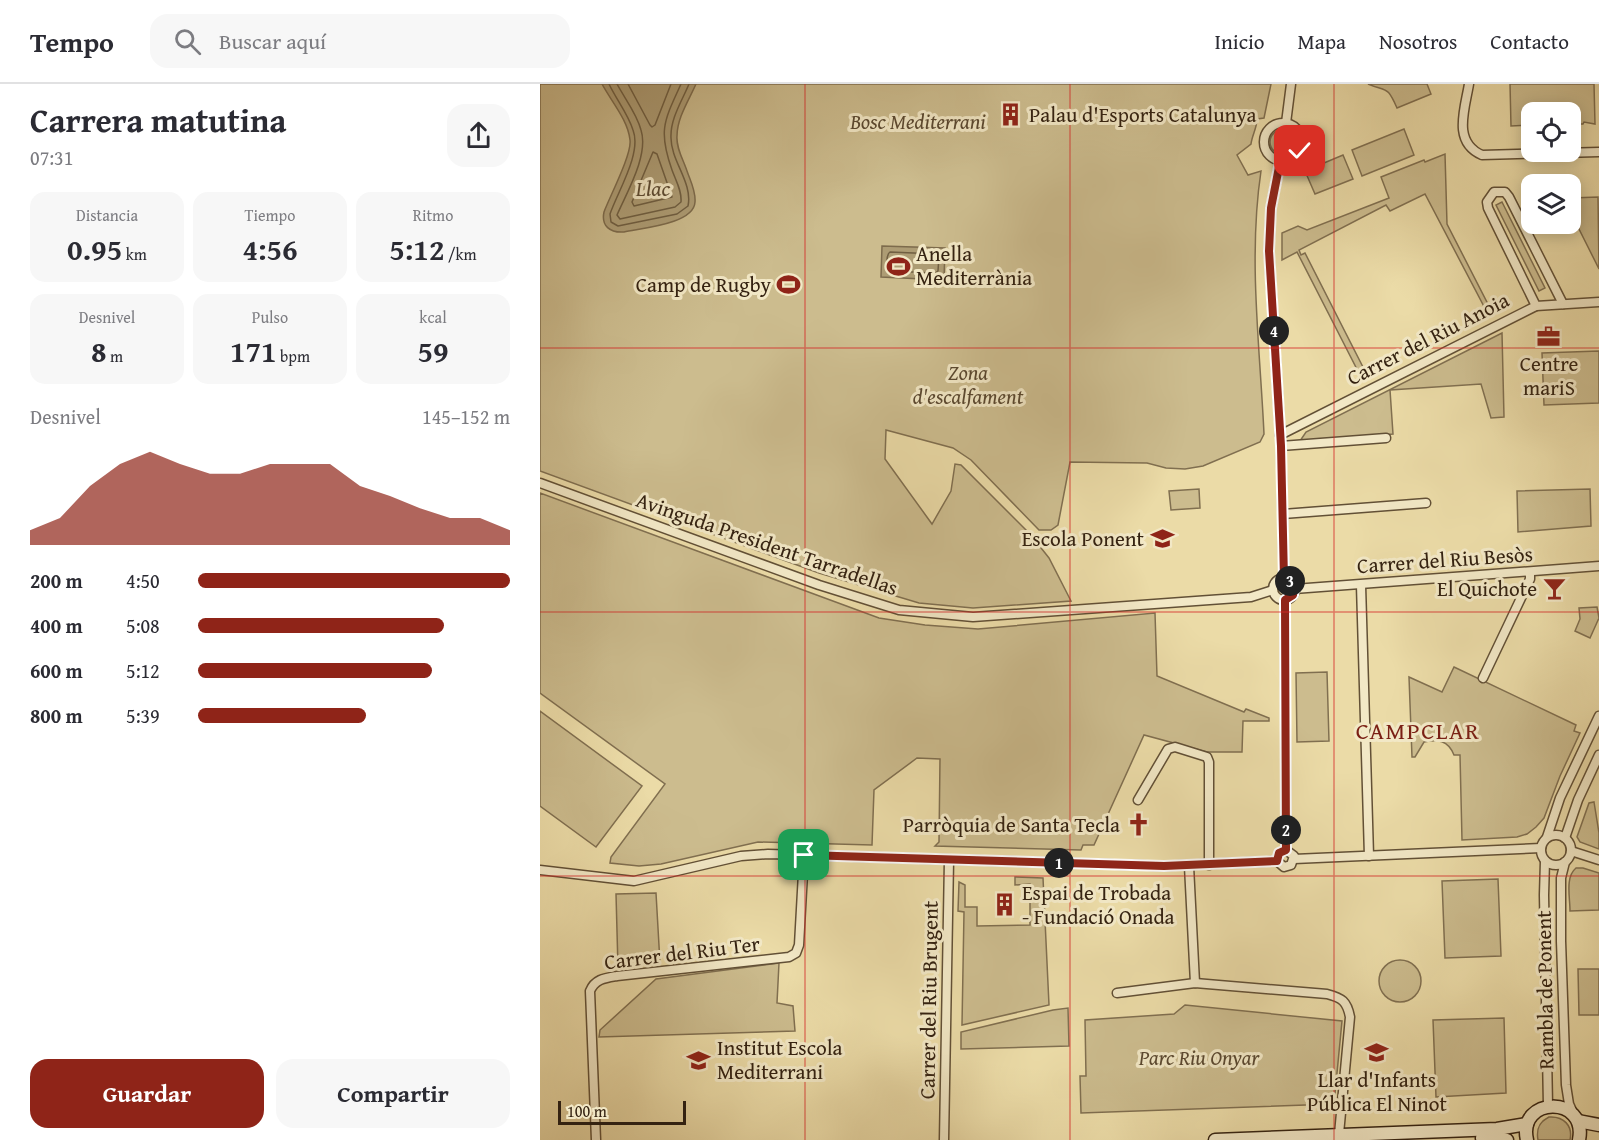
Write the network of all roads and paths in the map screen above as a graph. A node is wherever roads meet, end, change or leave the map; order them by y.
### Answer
1 (1292, 84) edge
2 (1469, 84) edge
3 (1286, 123) junction
4 (1599, 152) edge
5 (1280, 162) junction
6 (1599, 302) edge
7 (1563, 304) junction
8 (1536, 306) junction
9 (1280, 435) junction
10 (1386, 438) dead end
11 (1281, 446) junction
12 (540, 483) edge
13 (1426, 503) dead end
14 (1283, 514) junction
15 (1599, 566) edge
16 (1530, 572) junction
17 (1284, 579) junction
18 (1361, 585) junction
19 (1294, 589) junction
20 (1273, 590) junction
21 (1285, 600) junction
22 (1483, 678) dead end
23 (1599, 716) edge
24 (1599, 755) edge
25 (1138, 801) dead end
26 (1547, 837) junction
27 (1565, 838) junction
28 (1540, 848) junction
29 (1286, 850) junction
30 (1571, 851) junction
31 (804, 855) junction
32 (1369, 856) junction
33 (1294, 859) junction
34 (949, 860) junction
35 (1599, 860) edge
36 (1277, 861) junction
37 (1545, 861) junction
38 (1565, 862) junction
39 (1209, 865) junction
40 (1189, 866) junction
41 (540, 870) edge
42 (1195, 983) junction
43 (1117, 993) dead end
44 (1548, 1106) junction
45 (1576, 1118) junction
46 (1527, 1124) junction
47 (1599, 1125) edge
48 (1339, 1134) junction
49 (1468, 1139) edge
50 (596, 1140) edge
51 (944, 1140) edge
52 (1215, 1140) edge
53 (1409, 1140) edge
54 (1508, 1140) edge
55 (1527, 1140) edge
56 (1579, 1140) edge

1 - 3 street
2 - 4 street
3 - 5 street
3 - 5 street
5 - 9 street
6 - 7 street, Carrer del Riu Anoia
7 - 8 street, Carrer del Riu Anoia
7 - 8 street
8 - 9 street, Carrer del Riu Anoia
9 - 11 street
10 - 11 street
11 - 14 street
12 - 20 street, Avinguda President Tarradellas
13 - 14 street
14 - 17 street
15 - 16 street, Carrer del Riu Besòs
16 - 18 street, Carrer del Riu Besòs
16 - 22 street
17 - 19 street
17 - 20 street
18 - 19 street, Carrer del Riu Besòs
18 - 32 street
19 - 21 street
20 - 21 street
21 - 29 street
23 - 26 street
24 - 27 street
25 - 39 street
26 - 27 street
26 - 28 street
27 - 30 street
28 - 32 street
28 - 37 street
29 - 33 street
29 - 36 street
30 - 35 street
30 - 38 street
31 - 34 street
31 - 41 street
31 - 50 street, Carrer del Riu Ter
32 - 33 street
33 - 36 street
34 - 40 street
34 - 51 street, Carrer del Riu Brugent
36 - 39 street
37 - 38 street
37 - 44 street, Rambla de Ponent
38 - 45 street, Rambla de Ponent
39 - 40 street
40 - 42 street
42 - 43 street
42 - 48 street
44 - 45 main road
44 - 46 main road
45 - 47 main road
45 - 56 main road
46 - 48 main road
46 - 55 main road
48 - 52 main road
49 - 53 main road
49 - 54 main road

